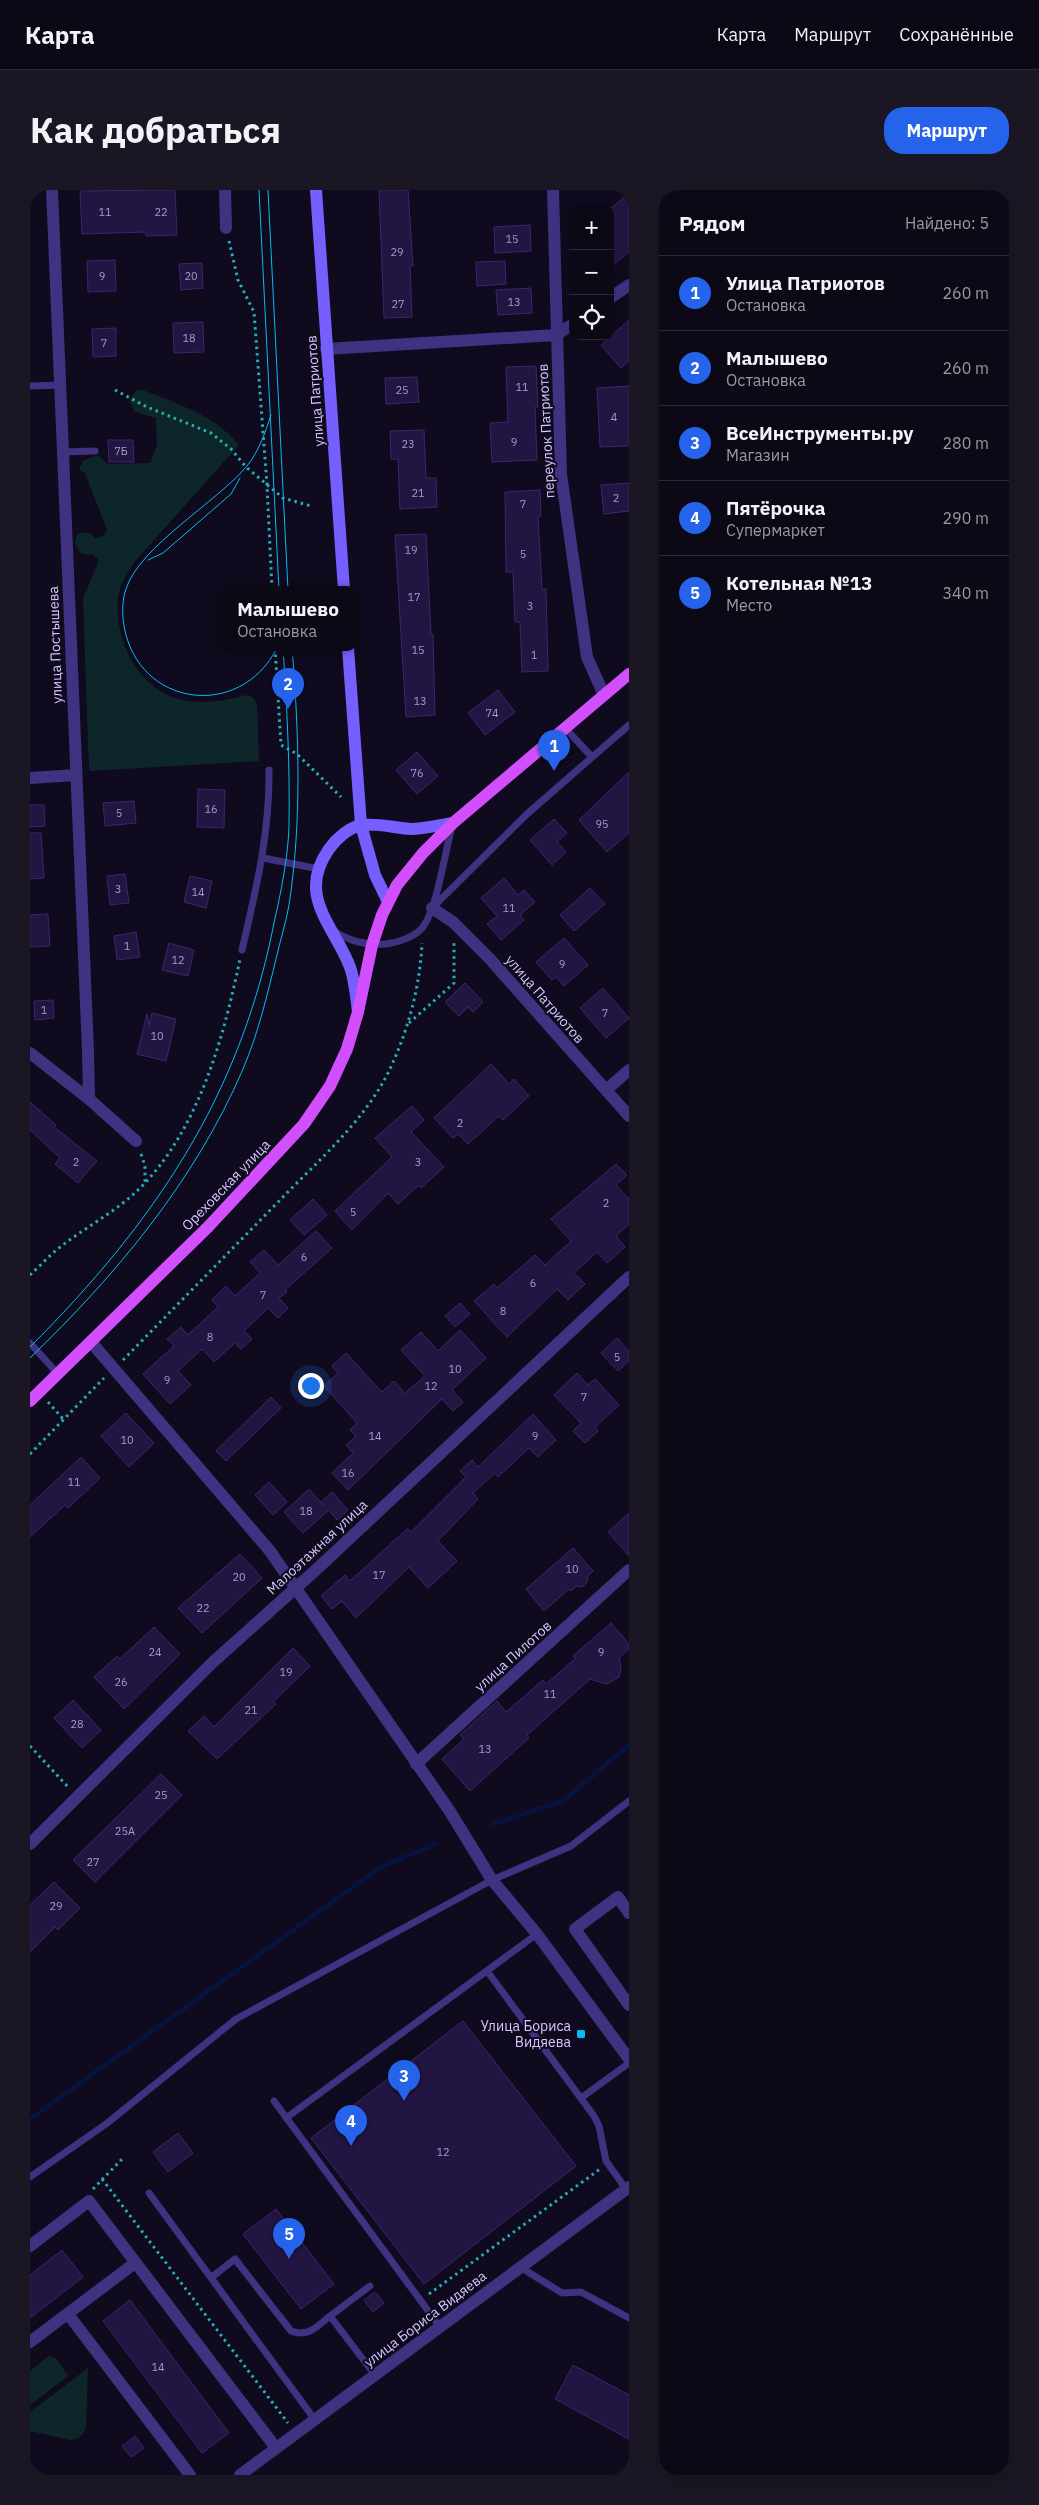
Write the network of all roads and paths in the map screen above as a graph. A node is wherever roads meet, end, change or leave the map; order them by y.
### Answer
1 (52, 190) edge
2 (224, 190) edge
3 (316, 190) edge
4 (553, 190) edge
5 (226, 228) joint
6 (629, 285) edge
7 (614, 295) edge
8 (569, 327) edge
9 (556, 335) junction
10 (326, 350) junction
11 (30, 386) edge
12 (60, 386) junction
13 (115, 390) dead end
14 (95, 451) dead end
15 (62, 452) junction
16 (268, 485) junction
17 (311, 506) dead end
18 (272, 586) edge
19 (344, 586) edge
20 (275, 651) edge
21 (348, 651) edge
22 (629, 674) edge
23 (604, 695) junction
24 (629, 725) edge
25 (565, 728) junction
26 (592, 757) junction
27 (269, 770) dead end
28 (76, 775) junction
29 (30, 778) edge
30 (341, 797) dead end
31 (452, 823) junction
32 (361, 825) junction
33 (264, 858) junction
34 (319, 869) junction
35 (388, 902) junction
36 (432, 908) junction
37 (453, 922) junction
38 (328, 927) junction
39 (422, 928) junction
40 (372, 945) junction
41 (242, 950) joint
42 (358, 1012) junction
43 (408, 1024) junction
44 (30, 1053) edge
45 (629, 1070) edge
46 (606, 1090) junction
47 (89, 1099) junction
48 (629, 1116) edge
49 (136, 1141) joint
50 (145, 1183) junction
51 (30, 1275) edge
52 (629, 1277) edge
53 (91, 1342) junction
54 (30, 1343) edge
55 (115, 1368) junction
56 (58, 1374) junction
57 (30, 1401) edge
58 (30, 1454) edge
59 (629, 1570) edge
60 (296, 1587) junction
61 (30, 1746) edge
62 (416, 1764) junction
63 (78, 1798) junction
64 (629, 1801) edge
65 (30, 1844) edge
66 (492, 1880) junction
67 (629, 1913) edge
68 (537, 1934) junction
69 (487, 1971) junction
70 (629, 2006) edge
71 (629, 2059) edge
72 (629, 2063) edge
73 (581, 2098) junction
74 (274, 2101) dead end
75 (286, 2118) junction
76 (123, 2158) dead end
77 (608, 2163) junction
78 (30, 2177) edge
79 (102, 2179) junction
80 (627, 2188) edge
81 (149, 2193) dead end
82 (89, 2201) junction
83 (30, 2246) edge
84 (136, 2263) junction
85 (520, 2267) junction
86 (212, 2277) junction
87 (370, 2286) dead end
88 (421, 2300) junction
89 (68, 2314) junction
90 (330, 2316) junction
91 (629, 2318) edge
92 (440, 2327) junction
93 (30, 2342) edge
94 (376, 2375) junction
95 (315, 2420) junction
96 (296, 2433) junction
97 (276, 2448) junction
98 (30, 2471) edge
99 (33, 2475) edge
100 (190, 2475) edge
101 (240, 2475) edge

1 - 12 street, улица Постышева
2 - 5 street
3 - 10 main road, улица Патриотов
4 - 9 street, переулок Патриотов
5 - 16 path
6 - 7 street
8 - 9 street
9 - 10 street
9 - 23 street, переулок Патриотов
10 - 19 main road, улица Патриотов
11 - 12 lane
12 - 15 street, улица Постышева
13 - 16 path
14 - 15 lane
15 - 28 street, улица Постышева
16 - 17 path
16 - 18 path
20 - 30 path
21 - 32 main road
22 - 23 main road, Ореховская улица
23 - 25 main road, Ореховская улица
24 - 26 lane
25 - 26 lane
25 - 31 main road, Ореховская улица
26 - 36 lane
27 - 33 lane
28 - 29 street
28 - 47 street, улица Постышева
31 - 32 main road
31 - 35 main road, Ореховская улица
31 - 36 lane
32 - 34 main road
32 - 35 main road
33 - 34 lane
33 - 41 lane
34 - 38 main road
35 - 40 main road, Ореховская улица
36 - 37 street, улица Патриотов
36 - 39 lane
37 - 43 path
37 - 46 street, улица Патриотов
38 - 40 lane
38 - 42 main road
39 - 40 lane
39 - 43 path
40 - 42 main road, Ореховская улица
41 - 50 path
42 - 53 main road, Ореховская улица
43 - 55 path
44 - 47 street
45 - 46 street
46 - 48 street, улица Патриотов
47 - 49 street
49 - 50 path
50 - 51 path
52 - 60 street, Малоэтажная улица
53 - 55 street
53 - 56 main road, Ореховская улица
54 - 56 lane
55 - 58 path
55 - 60 street
56 - 57 main road, Ореховская улица
59 - 62 street, улица Пилотов
60 - 62 street
60 - 63 street, Малоэтажная улица
61 - 63 path
62 - 66 street
63 - 65 street, Малоэтажная улица
64 - 66 lane
66 - 68 street
66 - 78 lane
67 - 70 street
68 - 69 lane
68 - 71 street
69 - 73 lane
69 - 75 lane
72 - 73 lane
73 - 77 lane
74 - 75 lane
75 - 88 lane
76 - 79 path
77 - 80 lane
77 - 88 path
79 - 82 path
79 - 96 path
80 - 85 street, улица Бориса Видяева
81 - 86 lane
82 - 83 street
82 - 84 street
84 - 89 street
84 - 97 street
85 - 91 lane
85 - 92 street, улица Бориса Видяева
86 - 90 lane
86 - 95 lane
87 - 90 lane
88 - 92 lane
89 - 93 street
89 - 100 street
90 - 94 lane
92 - 94 street, улица Бориса Видяева
94 - 95 street, улица Бориса Видяева
95 - 96 street, улица Бориса Видяева
96 - 97 street, улица Бориса Видяева
97 - 101 street, улица Бориса Видяева
98 - 99 street

